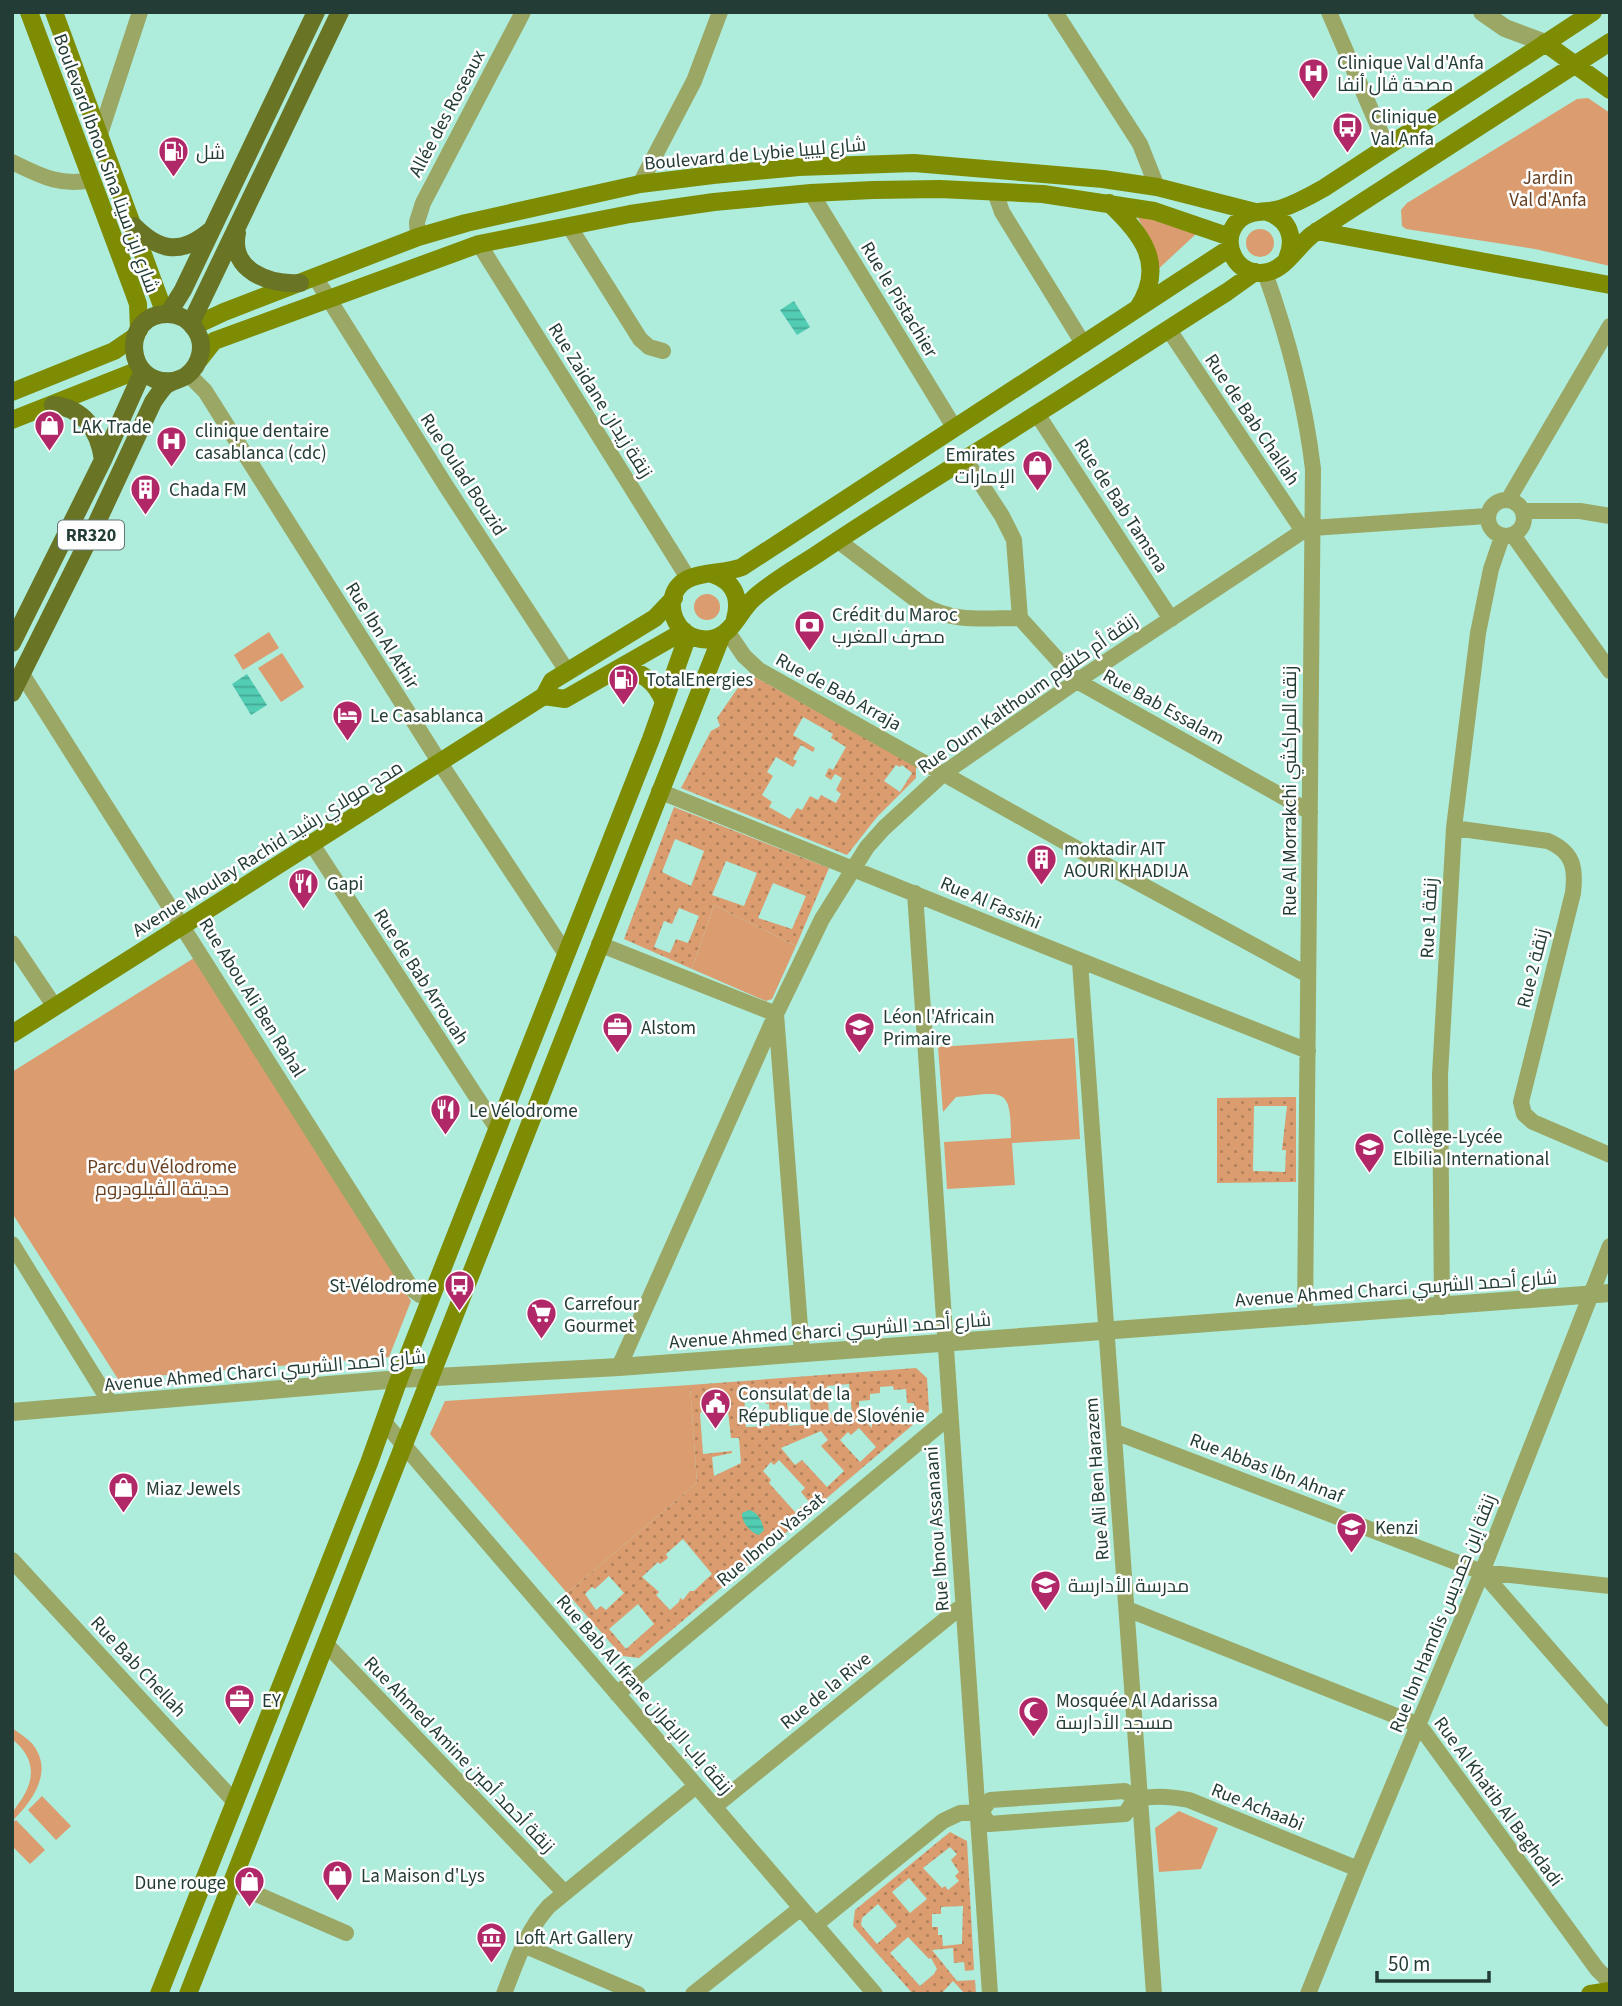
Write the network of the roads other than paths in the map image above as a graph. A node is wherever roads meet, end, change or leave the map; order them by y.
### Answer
1 (29, 12) edge
2 (54, 12) edge
3 (140, 12) edge
4 (316, 12) edge
5 (340, 12) edge
6 (523, 12) edge
7 (720, 12) edge
8 (1055, 12) edge
9 (1329, 12) edge
10 (1482, 12) edge
11 (1593, 12) edge
12 (1610, 42) edge
13 (1545, 43) junction
14 (1575, 65) junction
15 (1610, 90) edge
16 (100, 134) junction
17 (1387, 147) junction
18 (12, 162) edge
19 (91, 180) junction
20 (640, 184) junction
21 (1157, 187) junction
22 (995, 192) junction
23 (811, 193) junction
24 (1109, 203) junction
25 (1261, 212) junction
26 (134, 226) junction
27 (569, 226) junction
28 (238, 227) junction
29 (213, 228) junction
30 (1317, 231) junction
31 (418, 237) junction
32 (1230, 242) junction
33 (479, 244) junction
34 (1286, 259) junction
35 (1260, 273) junction
36 (307, 280) junction
37 (1610, 285) edge
38 (328, 299) junction
39 (1136, 311) junction
40 (167, 314) junction
41 (192, 325) junction
42 (1610, 326) edge
43 (1169, 330) junction
44 (137, 333) junction
45 (1084, 345) junction
46 (663, 351) dead end
47 (142, 370) junction
48 (187, 372) junction
49 (12, 392) edge
50 (53, 405) junction
51 (1037, 414) junction
52 (12, 420) edge
53 (954, 427) junction
54 (965, 459) junction
55 (103, 460) junction
56 (1508, 500) junction
57 (1522, 511) junction
58 (1487, 516) junction
59 (1610, 516) edge
60 (1308, 530) junction
61 (1507, 536) junction
62 (838, 540) junction
63 (712, 574) junction
64 (688, 578) junction
65 (674, 598) junction
66 (1020, 618) junction
67 (1171, 619) junction
68 (728, 628) junction
69 (686, 633) junction
70 (12, 643) edge
71 (619, 668) junction
72 (567, 671) junction
73 (1610, 671) edge
74 (22, 674) junction
75 (1077, 681) junction
76 (12, 693) edge
77 (544, 696) junction
78 (664, 703) junction
79 (440, 764) junction
80 (944, 773) junction
81 (659, 791) junction
82 (1310, 812) junction
83 (1454, 828) junction
84 (312, 844) junction
85 (853, 867) junction
86 (915, 893) junction
87 (183, 925) junction
88 (12, 943) edge
89 (599, 944) junction
90 (566, 954) junction
91 (1080, 962) junction
92 (1308, 975) junction
93 (55, 1007) junction
94 (776, 1014) junction
95 (12, 1034) edge
96 (1308, 1051) junction
97 (498, 1130) junction
98 (1610, 1155) edge
99 (12, 1244) edge
100 (1610, 1246) edge
101 (1610, 1293) edge
102 (1591, 1294) junction
103 (432, 1297) junction
104 (1442, 1307) junction
105 (1305, 1317) junction
106 (1105, 1331) junction
107 (945, 1343) junction
108 (802, 1353) junction
109 (619, 1367) junction
110 (431, 1377) junction
111 (400, 1379) junction
112 (111, 1404) junction
113 (12, 1412) edge
114 (949, 1417) junction
115 (384, 1422) junction
116 (1115, 1432) junction
117 (404, 1445) junction
118 (12, 1560) edge
119 (1482, 1572) junction
120 (1610, 1586) edge
121 (962, 1606) junction
122 (1127, 1609) junction
123 (326, 1644) junction
124 (617, 1695) junction
125 (1610, 1719) edge
126 (1419, 1725) junction
127 (696, 1786) junction
128 (1138, 1798) junction
129 (234, 1801) junction
130 (714, 1807) junction
131 (978, 1812) junction
132 (1357, 1869) junction
133 (232, 1882) junction
134 (564, 1892) junction
135 (801, 1908) junction
136 (815, 1925) junction
137 (346, 1933) dead end
138 (523, 1945) junction
139 (1610, 1982) edge
140 (1610, 1991) edge
141 (159, 1994) edge
142 (188, 1994) edge
143 (504, 1994) edge
144 (638, 1994) edge
145 (693, 1994) edge
146 (875, 1994) edge
147 (990, 1994) edge
148 (1154, 1994) edge
149 (1308, 1994) edge
150 (1590, 1994) edge

1 - 19 main road, Boulevard Ibnou Sina شارع ابن سينا
2 - 16 main road, Boulevard Ibnou Sina شارع ابن سينا
3 - 16 street
4 - 29 main road
5 - 28 main road
6 - 31 street, Allée des Roseaux
7 - 20 street
8 - 21 street
9 - 17 street
10 - 13 street
11 - 13 main road
12 - 14 main road
13 - 14 main road
13 - 17 main road
14 - 15 main road
14 - 30 main road
16 - 26 main road, Boulevard Ibnou Sina شارع ابن سينا
17 - 25 main road
18 - 19 street
19 - 44 main road, Boulevard Ibnou Sina شارع ابن سينا
20 - 21 main road, Boulevard de Lybie شارع ليبيا
20 - 31 main road, Boulevard de Lybie شارع ليبيا
21 - 25 main road, Boulevard de Lybie شارع ليبيا
22 - 23 main road
22 - 24 main road
22 - 45 street
23 - 27 main road
23 - 53 street, Rue le Pistachier
24 - 32 main road
24 - 39 main road
25 - 32 main road
25 - 34 main road
26 - 29 main road
26 - 40 main road, Boulevard Ibnou Sina شارع ابن سينا
27 - 33 main road
27 - 46 street
28 - 36 main road
28 - 41 main road
29 - 40 main road
30 - 34 main road
30 - 37 main road
31 - 36 main road, Boulevard de Lybie شارع ليبيا
32 - 35 main road
32 - 39 main road
33 - 38 main road
33 - 64 street, Rue Zaidane زنقة زيدان
34 - 35 main road
35 - 43 main road
35 - 60 street, Rue Al Morrakchi زنقة المراكشي
36 - 38 street, Rue Oulad Bouzid
36 - 41 main road, Boulevard de Lybie شارع ليبيا
38 - 48 main road
38 - 72 street, Rue Oulad Bouzid
39 - 45 main road
40 - 41 main road
40 - 44 main road
41 - 48 main road
42 - 56 street
43 - 51 main road
43 - 60 street, Rue de Bab Challah
44 - 47 main road
44 - 49 main road
45 - 53 main road
47 - 48 main road
47 - 50 main road
47 - 55 main road, RR320
48 - 74 main road, RR320
48 - 79 street, Rue Ibn Al Athir
50 - 52 main road
50 - 55 main road
51 - 54 main road
51 - 67 street, Rue de Bab Tamsna
53 - 63 main road
54 - 62 main road
54 - 66 street
55 - 70 main road, RR320
56 - 57 street
56 - 58 street
57 - 59 street
57 - 61 street
58 - 60 street, Rue Oum Kalthoum زنقة أم كلثوم
58 - 61 street
60 - 67 street, Rue Oum Kalthoum زنقة أم كلثوم
60 - 82 street, Rue Al Morrakchi زنقة المراكشي
61 - 73 street
61 - 83 street, Rue 1 زنقة
62 - 66 street
62 - 68 main road
63 - 64 main road
63 - 68 main road
64 - 65 main road
65 - 69 main road
65 - 72 main road, Avenue Moulay Rachid محج مولاي رشيد
66 - 75 street, Rue Bab Essalam
67 - 75 street, Rue Oum Kalthoum زنقة أم كلثوم
68 - 69 main road
68 - 80 street, Rue de Bab Arraja
68 - 81 main road
69 - 71 main road, Avenue Moulay Rachid محج مولاي رشيد
69 - 78 main road
71 - 77 main road, Avenue Moulay Rachid محج مولاي رشيد
71 - 78 main road
72 - 77 main road, Avenue Moulay Rachid محج مولاي رشيد
74 - 76 main road, RR320
74 - 87 street, Rue Abou Ali Ben Rahal
75 - 80 street, Rue Oum Kalthoum زنقة أم كلثوم
75 - 82 street, Rue Bab Essalam
77 - 79 main road, Avenue Moulay Rachid محج مولاي رشيد
78 - 90 main road
79 - 84 main road, Avenue Moulay Rachid محج مولاي رشيد
79 - 90 street, Rue Ibn Al Athir
80 - 85 street, Rue Oum Kalthoum زنقة أم كلثوم
80 - 92 street, Rue de Bab Arraja
81 - 85 street, Rue Al Fassihi
81 - 89 main road
82 - 92 street, Rue Al Morrakchi زنقة المراكشي
83 - 98 street, Rue 2 زنقة
83 - 104 street, Rue 1 زنقة
84 - 87 main road, Avenue Moulay Rachid محج مولاي رشيد
84 - 97 street, Rue de Bab Arrouah
85 - 86 street, Rue Al Fassihi
85 - 94 street, Rue Oum Kalthoum زنقة أم كلثوم
86 - 91 street, Rue Al Fassihi
86 - 107 street, Rue Ibnou Assanaani
87 - 93 main road, Avenue Moulay Rachid محج مولاي رشيد
87 - 103 street, Rue Abou Ali Ben Rahal
88 - 93 street
89 - 94 street
89 - 110 main road
90 - 97 main road
91 - 96 street, Rue Al Fassihi
91 - 106 street, Rue Ali Ben Harazem
92 - 96 street, Rue Al Morrakchi زنقة المراكشي
93 - 95 main road, Avenue Moulay Rachid محج مولاي رشيد
94 - 108 street
94 - 109 street, Rue Oum Kalthoum زنقة أم كلثوم
96 - 105 street, Rue Al Morrakchi زنقة المراكشي
97 - 103 main road
99 - 112 street
100 - 102 street, Rue Ibn Hamdis زنقة إبن حمديس
101 - 102 street, Avenue Ahmed Charci شارع أحمد الشرسي
102 - 104 street, Avenue Ahmed Charci شارع أحمد الشرسي
102 - 119 street, Rue Ibn Hamdis زنقة إبن حمديس
103 - 111 main road
104 - 105 street, Avenue Ahmed Charci شارع أحمد الشرسي
105 - 106 street, Avenue Ahmed Charci شارع أحمد الشرسي
106 - 107 street, Avenue Ahmed Charci شارع أحمد الشرسي
106 - 116 street, Rue Ali Ben Harazem
107 - 108 street, Avenue Ahmed Charci شارع أحمد الشرسي
107 - 114 street, Rue Ibnou Assanaani
108 - 109 street, Avenue Ahmed Charci شارع أحمد الشرسي
109 - 110 street, Avenue Ahmed Charci شارع أحمد الشرسي
110 - 111 street, Avenue Ahmed Charci شارع أحمد الشرسي
110 - 117 main road
111 - 112 street, Avenue Ahmed Charci شارع أحمد الشرسي
111 - 115 main road
112 - 113 street, Avenue Ahmed Charci شارع أحمد الشرسي
114 - 121 street, Rue Ibnou Assanaani
114 - 124 street, Rue Ibnou Yassat
115 - 117 street, Rue Bab Al Ifrane زنقة باب الإفران
115 - 129 main road
116 - 119 street, Rue Abbas Ibn Ahnaf
116 - 122 street, Rue Ali Ben Harazem
117 - 123 main road
117 - 124 street, Rue Bab Al Ifrane زنقة باب الإفران
118 - 129 street, Rue Bab Chellah
119 - 120 street
119 - 125 street
119 - 126 street, Rue Ibn Hamdis زنقة إبن حمديس
121 - 130 street, Rue de la Rive
121 - 131 street, Rue Ibnou Assanaani
122 - 126 street, Rue Al Khatib Al Baghdadi
122 - 128 street, Rue Ali Ben Harazem
123 - 133 main road
123 - 134 street, Rue Ahmed Amine زنقة أحمد أمين
124 - 127 street, Rue Bab Al Ifrane زنقة باب الإفران
126 - 132 street, Rue Ibn Hamdis زنقة إبن حمديس
126 - 139 street, Rue Al Khatib Al Baghdadi
127 - 130 street, Rue Bab Al Ifrane زنقة باب الإفران
127 - 134 street
128 - 131 street, Rue Achaabi
128 - 131 street
128 - 132 street, Rue Achaabi
128 - 148 street, Rue Ali Ben Harazem
129 - 141 main road
130 - 135 street, Rue Bab Al Ifrane زنقة باب الإفران
131 - 136 street, Rue Achaabi
131 - 147 street, Rue Ibnou Assanaani
132 - 149 street, Rue Ibn Hamdis زنقة إبن حمديس
133 - 137 street
133 - 142 main road
134 - 138 street
135 - 136 street, Rue Bab Al Ifrane زنقة باب الإفران
135 - 145 street
136 - 146 street, Rue Bab Al Ifrane زنقة باب الإفران
138 - 143 street
138 - 144 street
140 - 150 main road

